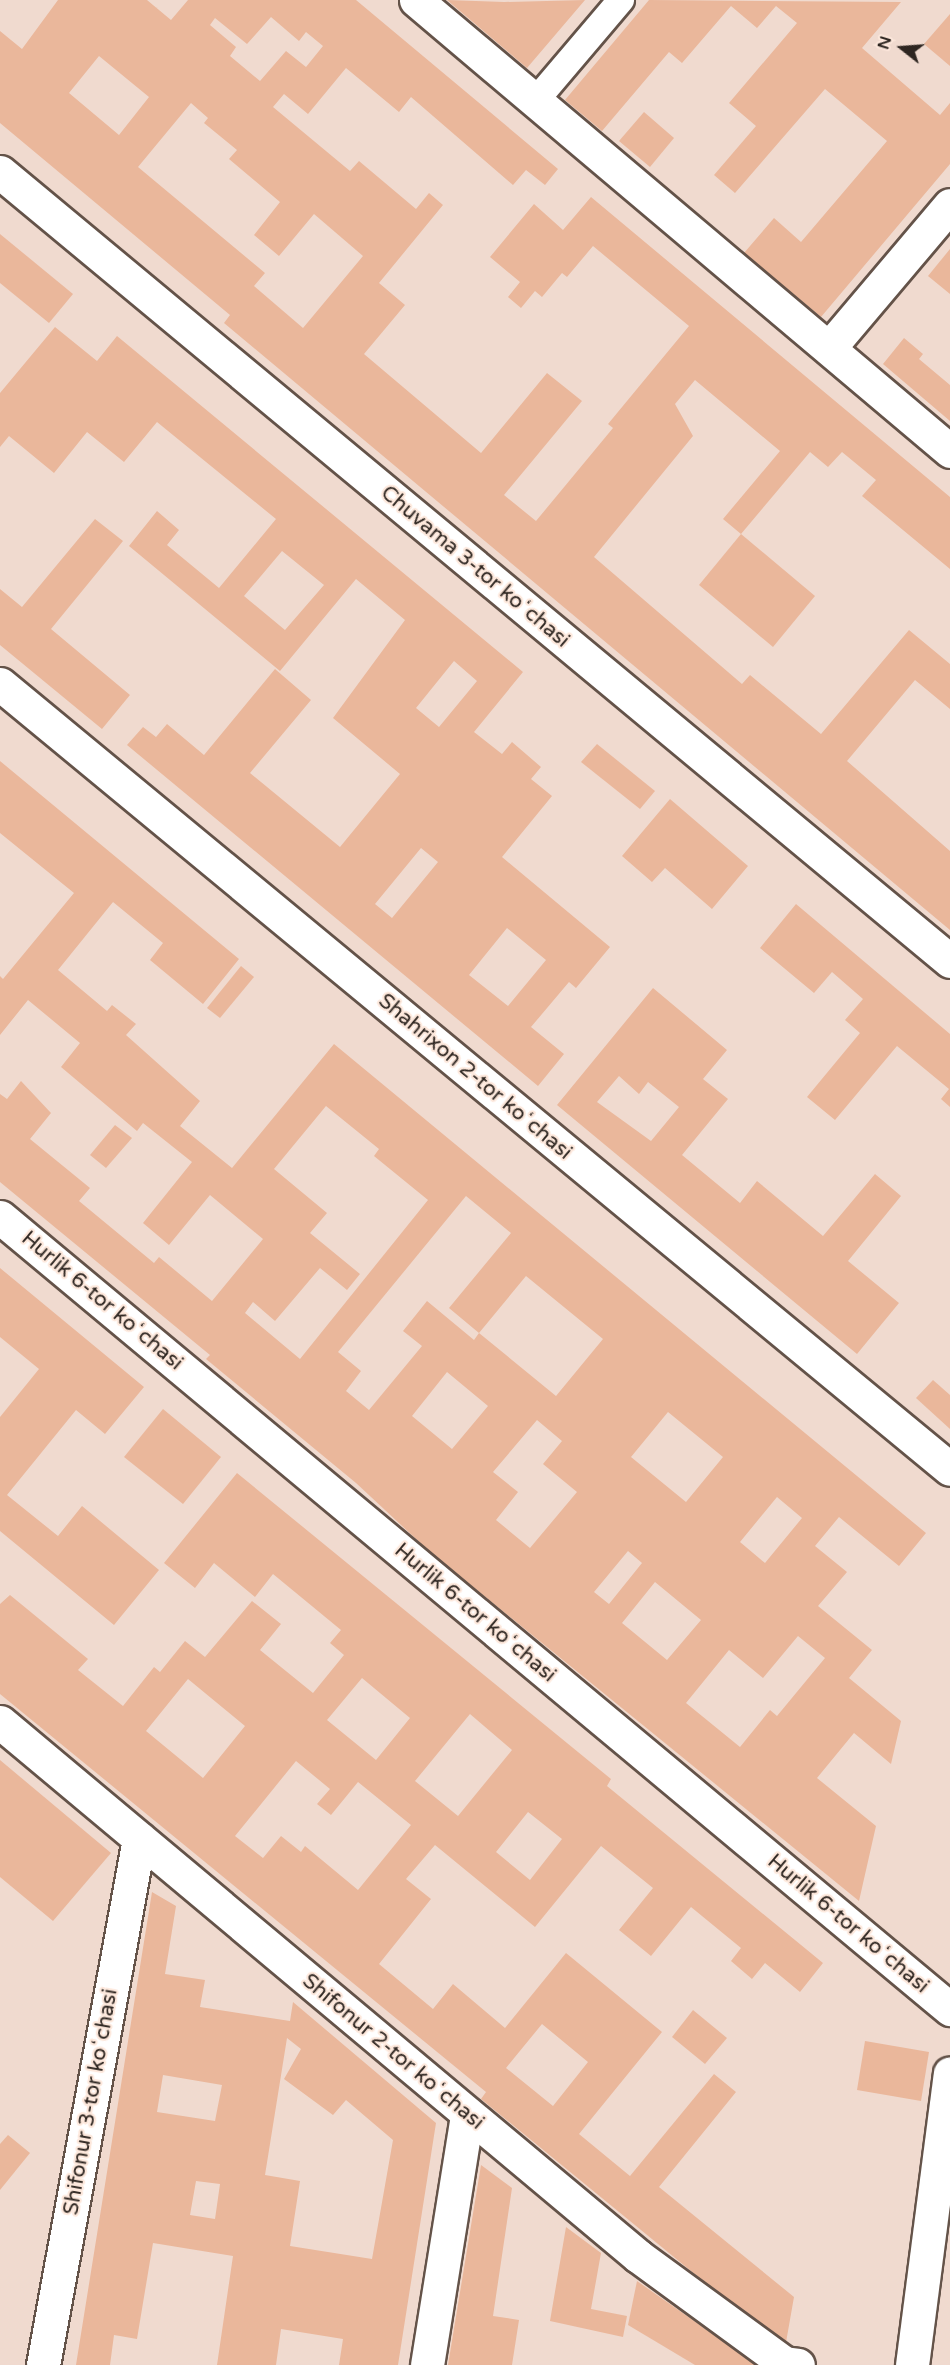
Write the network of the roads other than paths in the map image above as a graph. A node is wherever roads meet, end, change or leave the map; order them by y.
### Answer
1 (416, 0) edge
2 (621, 0) edge
3 (537, 99) junction
4 (0, 172) edge
5 (950, 204) edge
6 (829, 348) junction
7 (950, 451) edge
8 (0, 684) edge
9 (950, 961) edge
10 (0, 1216) edge
11 (950, 1469) edge
12 (0, 1722) edge
13 (139, 1839) junction
14 (950, 2009) edge
15 (950, 2073) edge
16 (467, 2114) junction
17 (44, 2365) edge
18 (427, 2365) edge
19 (798, 2365) edge
20 (912, 2365) edge

1 - 3 street
2 - 3 lane
3 - 6 street
4 - 9 street, Chuvama 3-tor koʻchasi
5 - 6 street
6 - 7 street
8 - 11 street, Shahrixon 2-tor koʻchasi
10 - 14 street, Hurlik 6-tor koʻchasi
12 - 13 street, Shifonur 2-tor koʻchasi
13 - 16 street, Shifonur 2-tor koʻchasi
13 - 17 street, Shifonur 3-tor koʻchasi
15 - 20 street
16 - 18 street
16 - 19 street, Shifonur 2-tor koʻchasi

